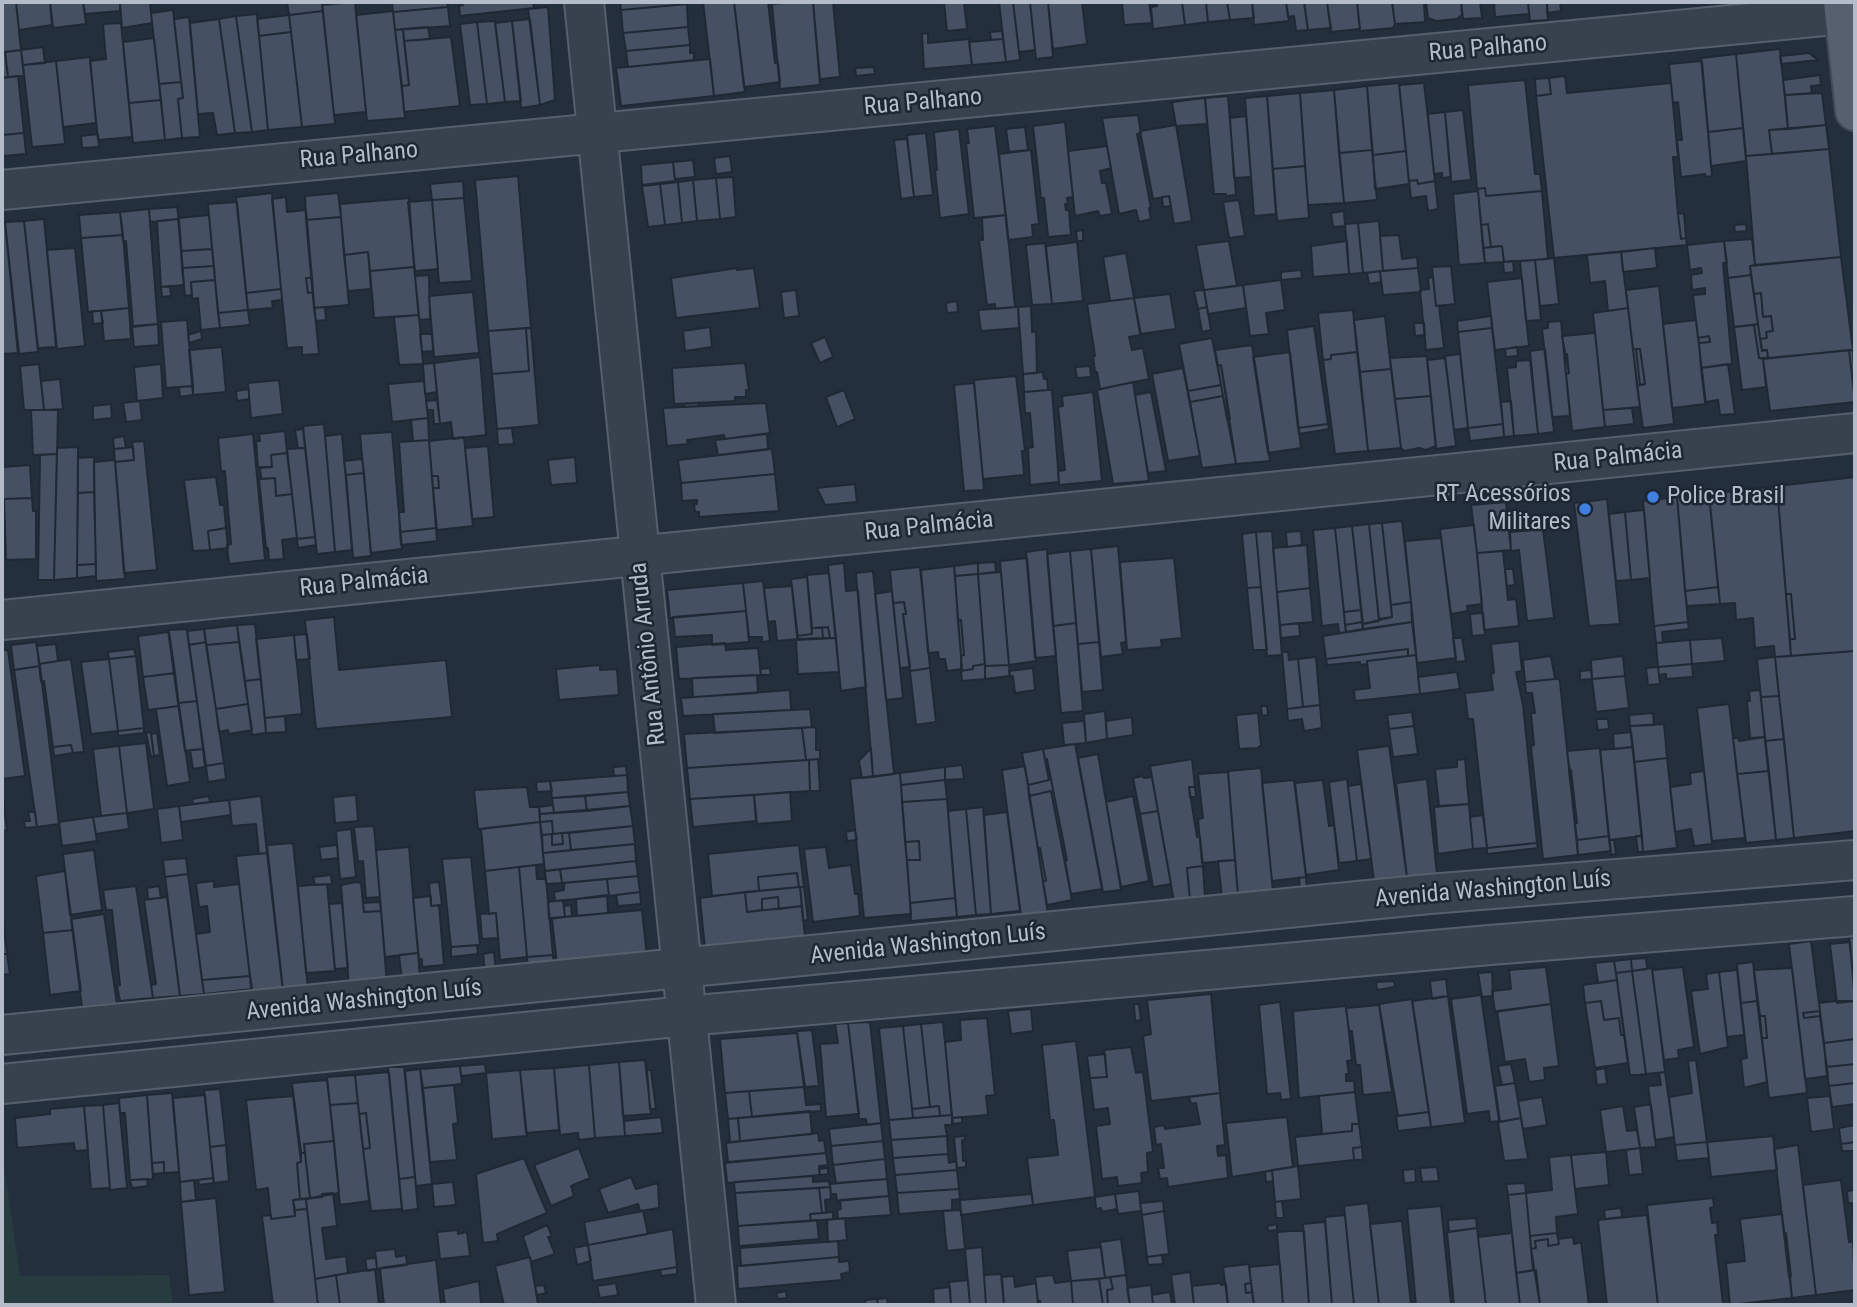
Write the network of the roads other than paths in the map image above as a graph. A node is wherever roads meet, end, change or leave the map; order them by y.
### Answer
1 (584, 2) edge
2 (1844, 8) edge
3 (1855, 111) edge
4 (599, 134) junction
5 (2, 190) edge
6 (1855, 433) edge
7 (639, 556) junction
8 (2, 620) edge
9 (1855, 860) edge
10 (1855, 916) edge
11 (1203, 918) junction
12 (681, 969) junction
13 (1209, 971) junction
14 (219, 1015) junction
15 (686, 1016) junction
16 (49, 1031) junction
17 (2, 1035) edge
18 (223, 1063) junction
19 (54, 1080) junction
20 (2, 1084) edge
21 (716, 1305) edge

1 - 4 street, Rua Antônio Arruda
2 - 3 main road
2 - 4 street, Rua Palhano
4 - 5 street, Rua Palhano
4 - 7 street, Rua Antônio Arruda
6 - 7 street, Rua Palmácia
7 - 8 street, Rua Palmácia
7 - 12 street, Rua Antônio Arruda
9 - 11 street, Avenida Washington Luís
10 - 13 street, Avenida Washington Luís
11 - 12 street, Avenida Washington Luís
11 - 13 street
12 - 14 street, Avenida Washington Luís
12 - 15 street, Rua Antônio Arruda
13 - 15 street, Avenida Washington Luís
14 - 16 street, Avenida Washington Luís
14 - 18 street
15 - 18 street, Avenida Washington Luís
15 - 21 street, Rua Antônio Arruda
16 - 17 street, Avenida Washington Luís
16 - 19 street
18 - 19 street, Avenida Washington Luís
19 - 20 street, Avenida Washington Luís

